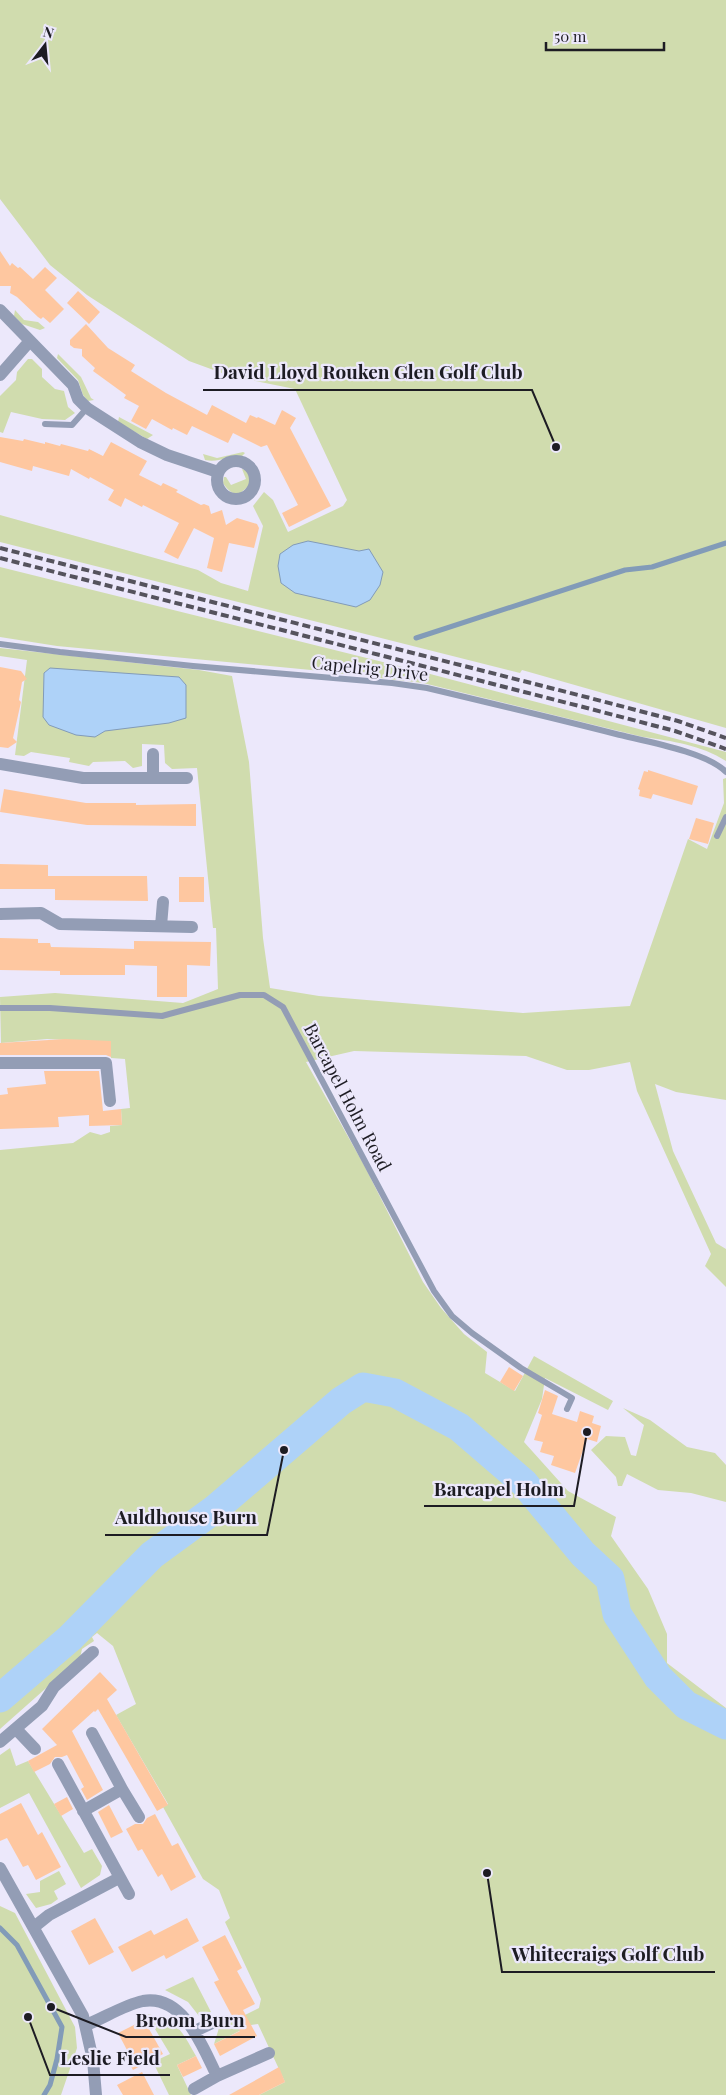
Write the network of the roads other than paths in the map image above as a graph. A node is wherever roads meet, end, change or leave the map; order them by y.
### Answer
1 (0, 310) edge
2 (29, 342) junction
3 (0, 375) edge
4 (87, 408) junction
5 (45, 424) dead end
6 (218, 472) dead end
7 (0, 644) edge
8 (153, 754) dead end
9 (0, 764) edge
10 (726, 772) edge
11 (153, 778) junction
12 (187, 778) dead end
13 (726, 817) edge
14 (717, 836) dead end
15 (162, 902) dead end
16 (0, 914) edge
17 (161, 926) junction
18 (192, 927) dead end
19 (0, 1008) edge
20 (0, 1063) edge
21 (110, 1101) dead end
22 (567, 1409) dead end
23 (93, 1652) dead end
24 (16, 1728) junction
25 (92, 1733) dead end
26 (0, 1742) edge
27 (35, 1750) dead end
28 (58, 1764) dead end
29 (122, 1789) junction
30 (83, 1811) junction
31 (139, 1817) dead end
32 (0, 1868) edge
33 (119, 1878) junction
34 (129, 1894) dead end
35 (34, 1927) junction
36 (212, 2023) dead end
37 (86, 2025) junction
38 (194, 2031) junction
39 (269, 2053) dead end
40 (217, 2076) junction
41 (194, 2089) dead end
42 (96, 2095) edge

1 - 2 street
2 - 3 street
2 - 4 street
4 - 5 lane
4 - 6 street
7 - 10 lane, Capelrig Drive
8 - 11 street
9 - 11 street
11 - 12 street
13 - 14 lane
15 - 17 street
16 - 17 street
17 - 18 street
19 - 22 lane, Barcapel Holm Road
20 - 21 street
23 - 24 street
24 - 26 street
24 - 27 street
25 - 29 street
28 - 30 street
29 - 30 street
29 - 31 street
30 - 33 street
32 - 35 street
33 - 34 street
33 - 35 street
35 - 37 street
36 - 38 street
37 - 38 street
37 - 42 street
38 - 40 street
39 - 40 street
40 - 41 street

